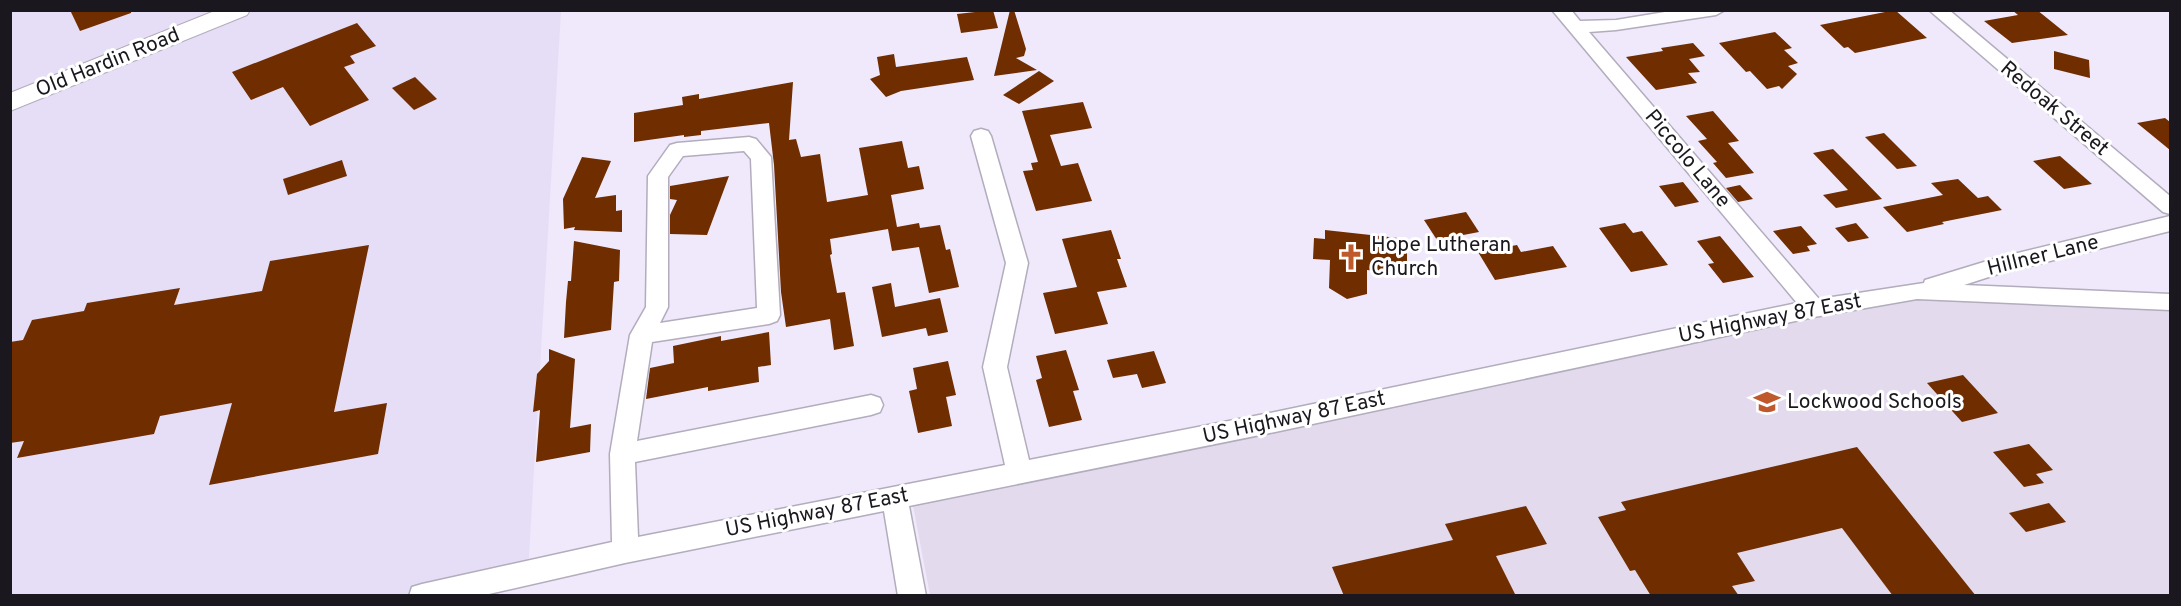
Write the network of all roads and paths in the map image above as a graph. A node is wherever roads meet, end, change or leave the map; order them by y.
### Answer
1 (239, 10) edge
2 (1561, 10) edge
3 (1716, 10) edge
4 (1938, 10) edge
5 (1574, 27) junction
6 (10, 103) edge
7 (981, 136) dead end
8 (2170, 207) edge
9 (2170, 224) edge
10 (1917, 291) junction
11 (2170, 302) edge
12 (1814, 308) junction
13 (642, 335) junction
14 (871, 405) dead end
15 (622, 454) junction
16 (1019, 473) junction
17 (895, 498) junction
18 (625, 551) junction
19 (422, 596) edge
20 (912, 596) edge

1 - 6 main road, Old Hardin Road
2 - 5 street, Piccolo Lane
3 - 5 street
4 - 8 street, Redoak Street
5 - 12 street, Piccolo Lane
7 - 16 street
9 - 10 street, Hillner Lane
10 - 11 street, US Highway 87 East
10 - 12 street, US Highway 87 East
12 - 16 street, US Highway 87 East
13 - 13 street
13 - 15 street
14 - 15 street
15 - 18 street
16 - 17 street, US Highway 87 East
17 - 18 street, US Highway 87 East
17 - 20 street
18 - 19 street, US Highway 87 East

